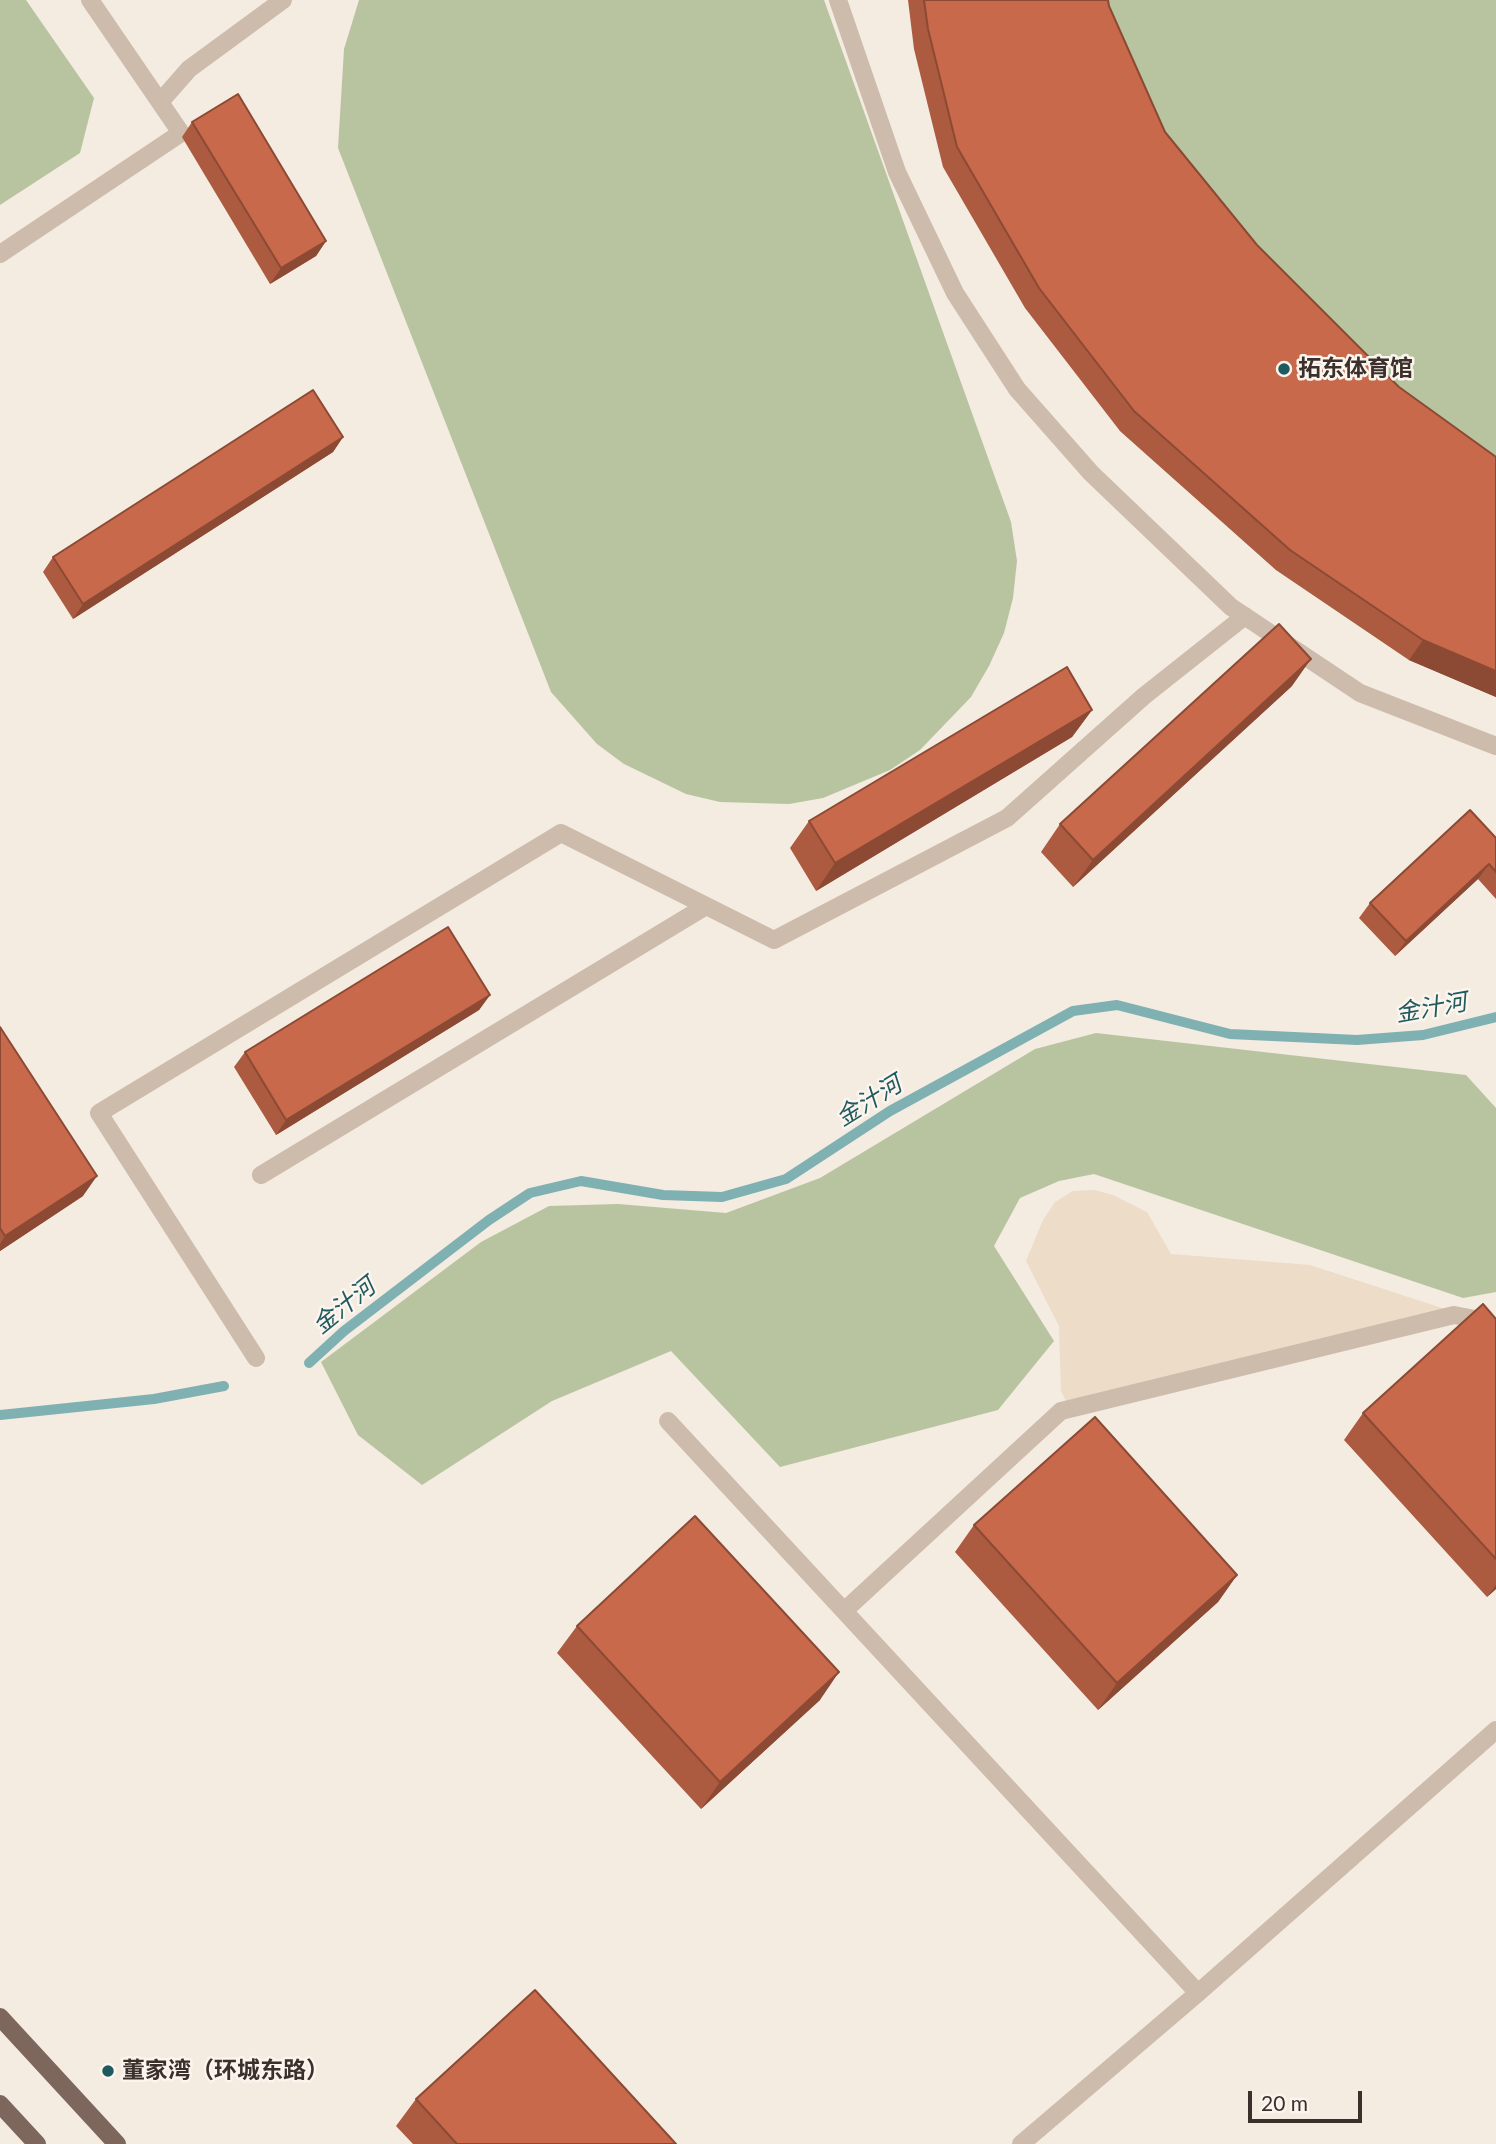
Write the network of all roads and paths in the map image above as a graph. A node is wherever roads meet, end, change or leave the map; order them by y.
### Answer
1 (90, 0) edge
2 (283, 0) edge
3 (838, 0) edge
4 (160, 102) junction
5 (0, 254) edge
6 (1245, 616) junction
7 (1496, 746) edge
8 (706, 906) junction
9 (261, 1175) dead end
10 (1496, 1330) edge
11 (256, 1357) dead end
12 (668, 1421) dead end
13 (844, 1611) junction
14 (1496, 1730) edge
15 (1198, 1993) junction
16 (0, 2017) edge
17 (0, 2104) edge
18 (37, 2144) edge
19 (117, 2144) edge
20 (1021, 2144) edge

1 - 4 street
2 - 4 street
3 - 6 street
4 - 5 street
6 - 7 street
6 - 8 street
8 - 9 street
8 - 11 street
10 - 13 street
12 - 13 street
13 - 15 street
14 - 15 street
15 - 20 street
16 - 19 main road
17 - 18 main road

